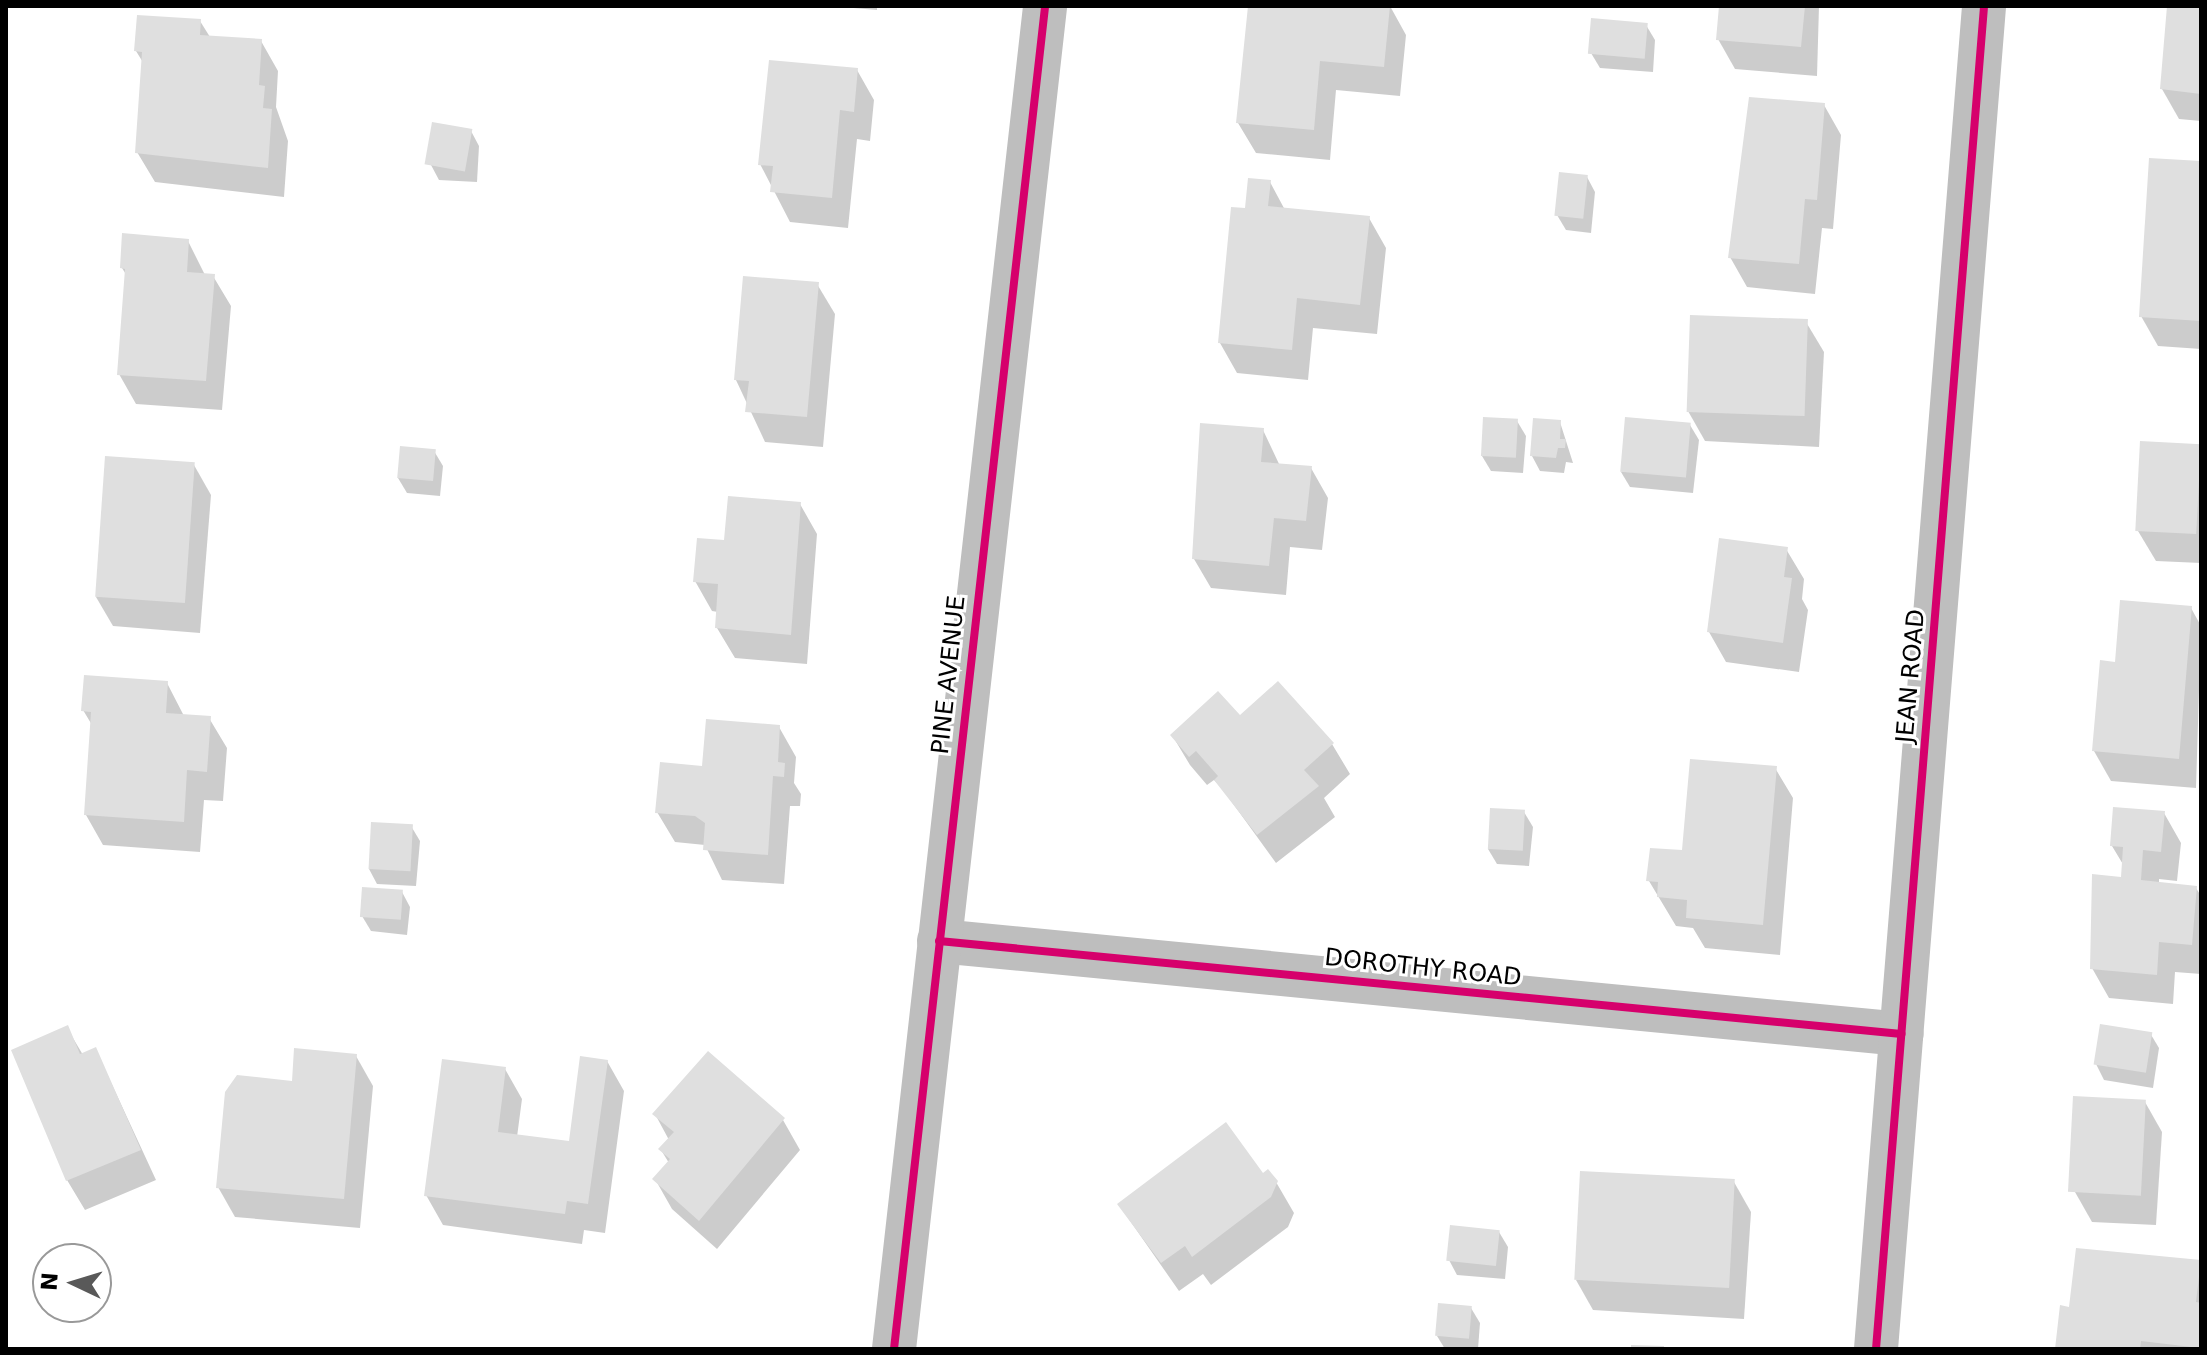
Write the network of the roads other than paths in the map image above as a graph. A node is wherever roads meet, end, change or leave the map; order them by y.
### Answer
1 (1045, 6) edge
2 (1984, 6) edge
3 (939, 941) junction
4 (1902, 1034) junction
5 (894, 1349) edge
6 (1876, 1349) edge

1 - 3 street, PINE AVENUE
2 - 4 street, JEAN ROAD
3 - 4 street, DOROTHY ROAD
3 - 5 street, PINE AVENUE
4 - 6 street, JEAN ROAD

